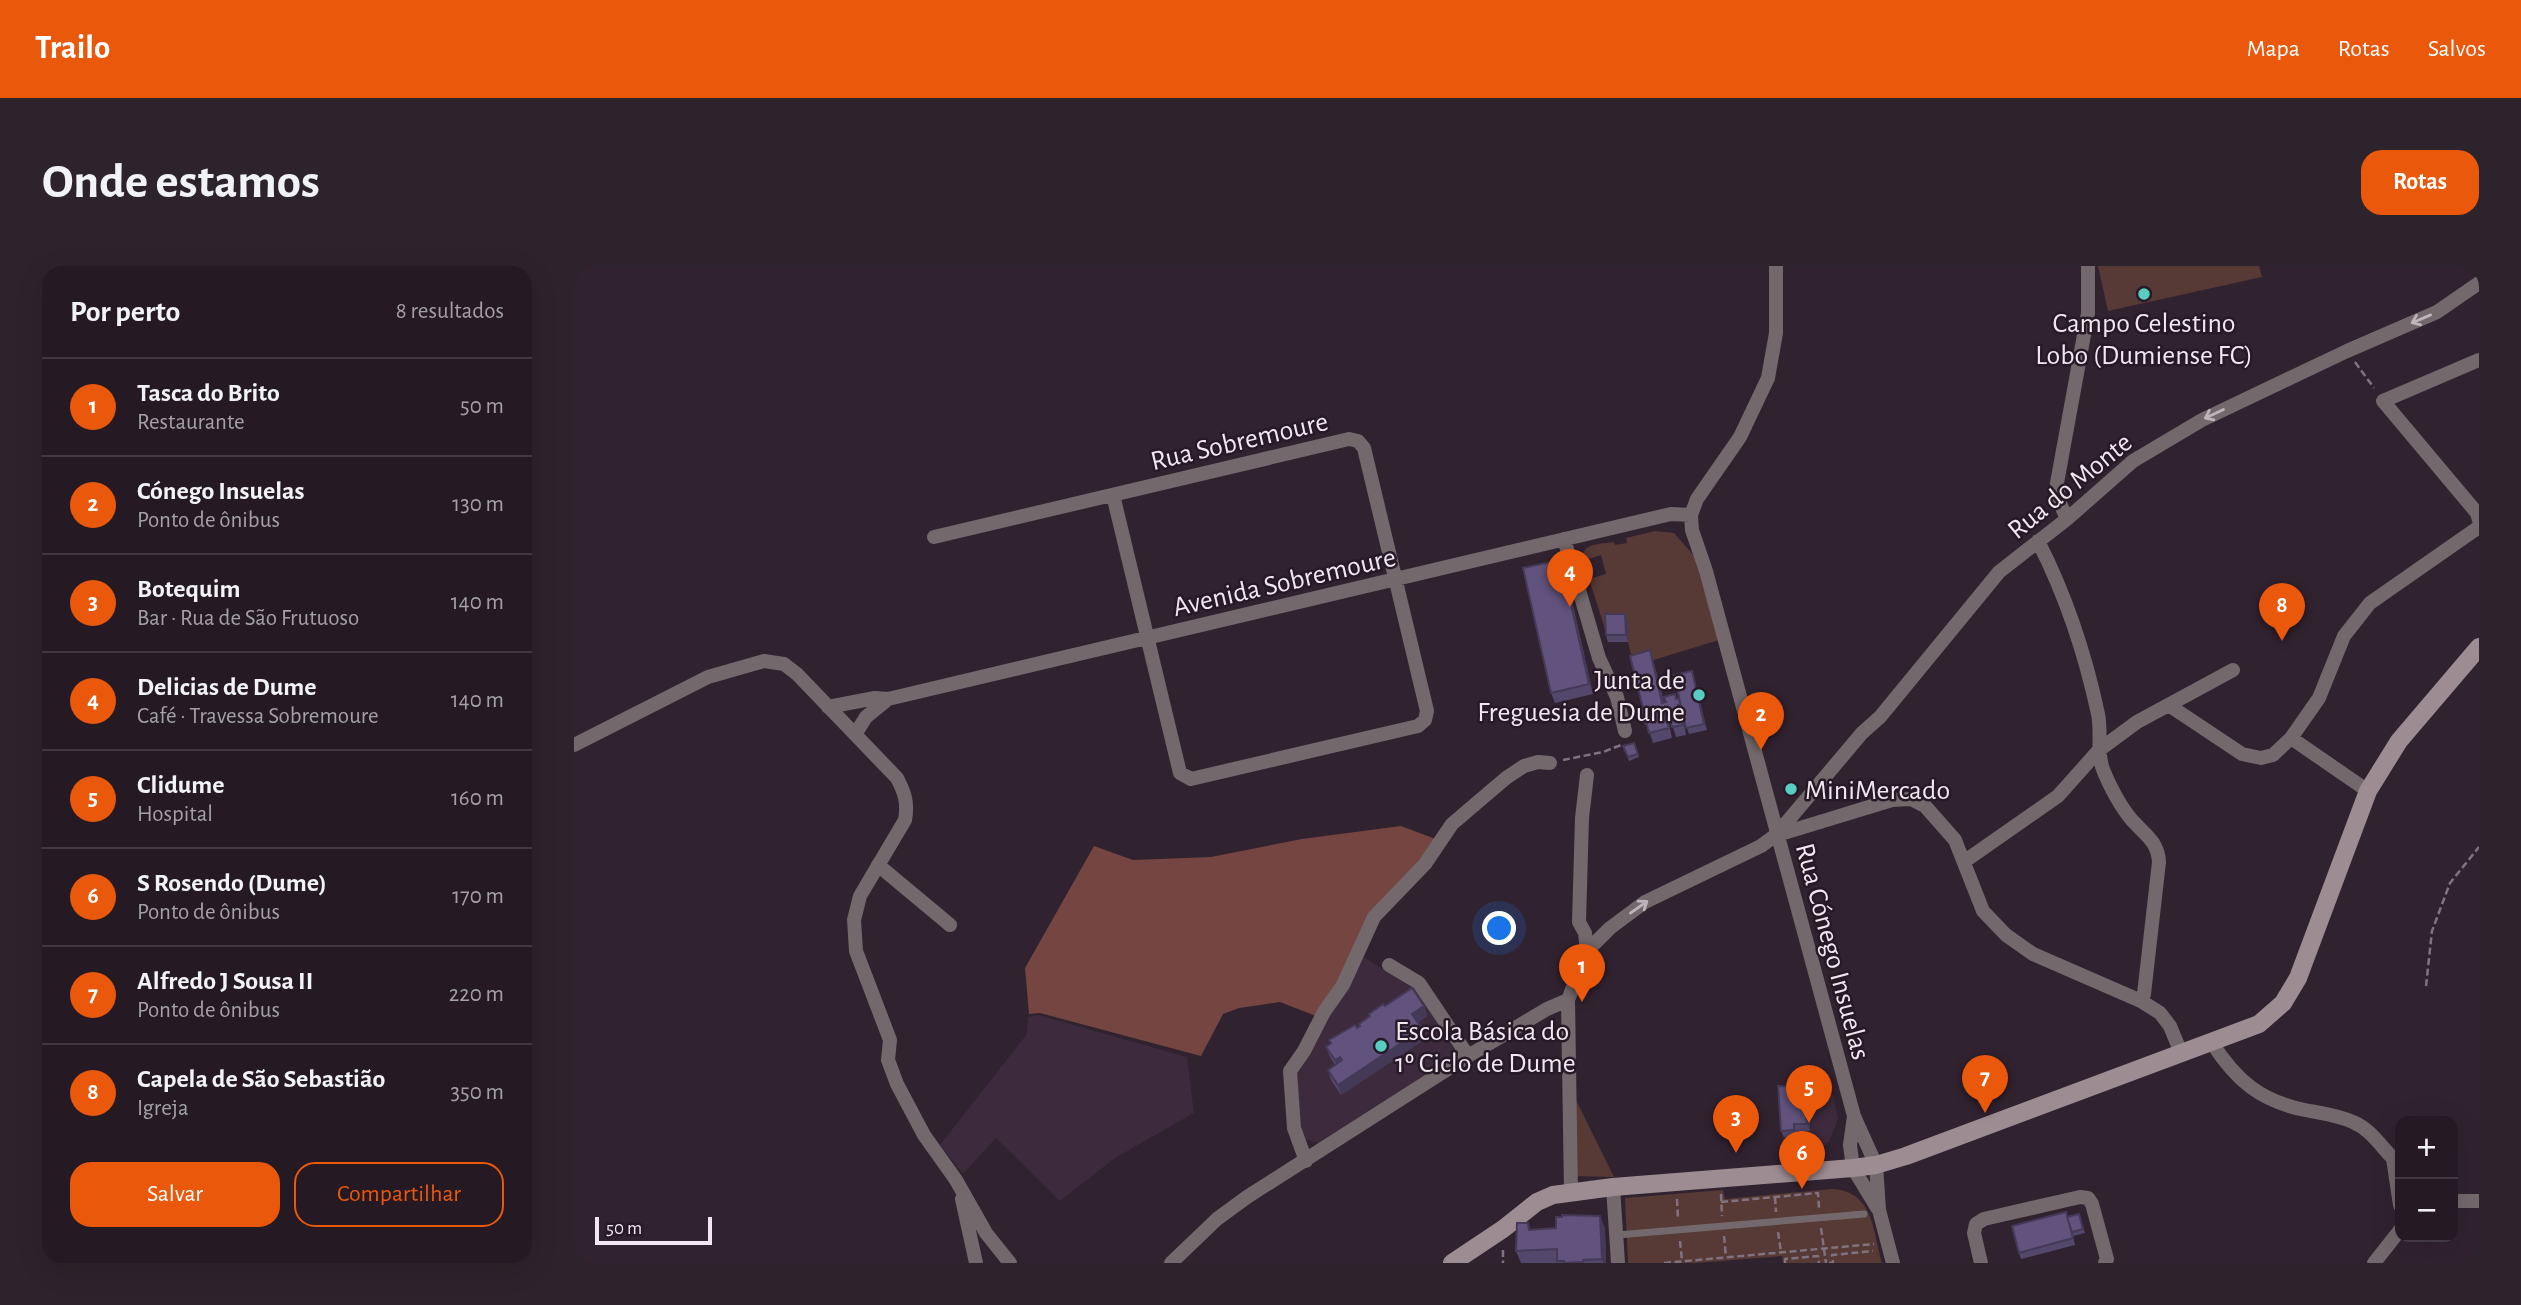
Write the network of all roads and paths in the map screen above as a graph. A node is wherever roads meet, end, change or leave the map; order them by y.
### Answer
1 (1776, 266) edge
2 (2088, 266) edge
3 (2479, 283) edge
4 (2347, 351) junction
5 (2479, 359) edge
6 (2383, 401) junction
7 (1113, 495) junction
8 (1691, 515) junction
9 (2067, 519) junction
10 (2479, 520) edge
11 (2479, 527) edge
12 (934, 537) dead end
13 (1564, 539) junction
14 (2038, 541) junction
15 (1395, 579) junction
16 (1147, 638) junction
17 (2479, 647) edge
18 (2233, 670) dead end
19 (888, 699) junction
20 (2170, 706) junction
21 (828, 707) junction
22 (1625, 731) joint
23 (856, 733) junction
24 (2291, 738) junction
25 (574, 745) edge
26 (2099, 750) junction
27 (1550, 764) joint
28 (1587, 775) dead end
29 (2368, 791) junction
30 (1776, 835) junction
31 (2479, 847) edge
32 (1965, 861) junction
33 (878, 865) junction
34 (950, 925) dead end
35 (1587, 951) junction
36 (1389, 965) dead end
37 (2426, 986) dead end
38 (1568, 1000) junction
39 (2141, 1001) junction
40 (2212, 1043) junction
41 (2181, 1053) junction
42 (1468, 1056) junction
43 (1854, 1116) junction
44 (2395, 1160) edge
45 (1306, 1161) junction
46 (1876, 1165) junction
47 (1853, 1168) junction
48 (957, 1181) junction
49 (1613, 1187) junction
50 (1571, 1192) junction
51 (1818, 1193) dead end
52 (2458, 1201) edge
53 (2479, 1201) edge
54 (1721, 1202) dead end
55 (1879, 1210) junction
56 (1864, 1214) joint
57 (1616, 1235) junction
58 (2395, 1236) edge
59 (1824, 1250) dead end
60 (1875, 1251) dead end
61 (976, 1263) edge
62 (1010, 1263) edge
63 (1171, 1263) edge
64 (1452, 1263) edge
65 (1618, 1263) edge
66 (1664, 1263) edge
67 (1785, 1263) edge
68 (1819, 1263) edge
69 (1828, 1263) edge
70 (1893, 1263) edge
71 (1981, 1263) edge
72 (2105, 1263) edge
73 (2374, 1263) edge

1 - 8 street
2 - 9 street
3 -> 4 street, Rua do Monte
4 - 6 path
4 -> 9 street, Rua do Monte
5 - 6 street
6 - 10 street
7 - 12 street, Rua Sobremoure
7 - 15 street, Rua Sobremoure
7 - 16 street
8 - 13 street, Avenida Sobremoure
8 - 30 street, Rua Cónego Insuelas
9 - 14 street, Rua do Monte
11 - 24 street
13 - 15 street, Avenida Sobremoure
13 - 22 street
14 - 26 street
14 - 30 street, Rua do Monte
15 - 16 street, Avenida Sobremoure
15 - 16 street
16 - 19 street, Avenida Sobremoure
17 - 29 street
18 - 20 street
19 - 21 street, Avenida Sobremoure
19 - 23 street, Avenida Sobremoure
20 - 24 street
20 - 26 street
21 - 23 street
21 - 25 street
22 - 27 path
23 - 33 street
24 - 29 street
26 - 32 street
26 - 39 street
27 - 45 street
28 - 35 street
29 - 40 street
30 - 32 street
35 -> 30 street
30 - 43 street, Rua Cónego Insuelas
31 - 37 path
32 - 39 street
33 - 34 street
33 - 48 street
35 - 38 street
36 - 42 street
38 - 42 street
38 - 50 street
39 - 41 street
40 - 41 street
40 - 44 street
41 - 46 street
42 - 45 street
43 - 46 street, Rua Cónego Insuelas
43 - 47 street, Rua Cónego Insuelas
45 - 63 street
46 - 47 street
46 - 55 street
47 - 49 street
47 - 55 street
48 - 61 street
48 - 62 street
49 - 50 street
49 - 57 street
50 - 64 street
51 - 54 path
52 - 53 street
55 - 70 street
56 - 57 lane
56 - 66 path
57 - 65 street
58 - 73 street
59 - 69 path
60 - 69 path
67 - 68 path
71 - 72 street

